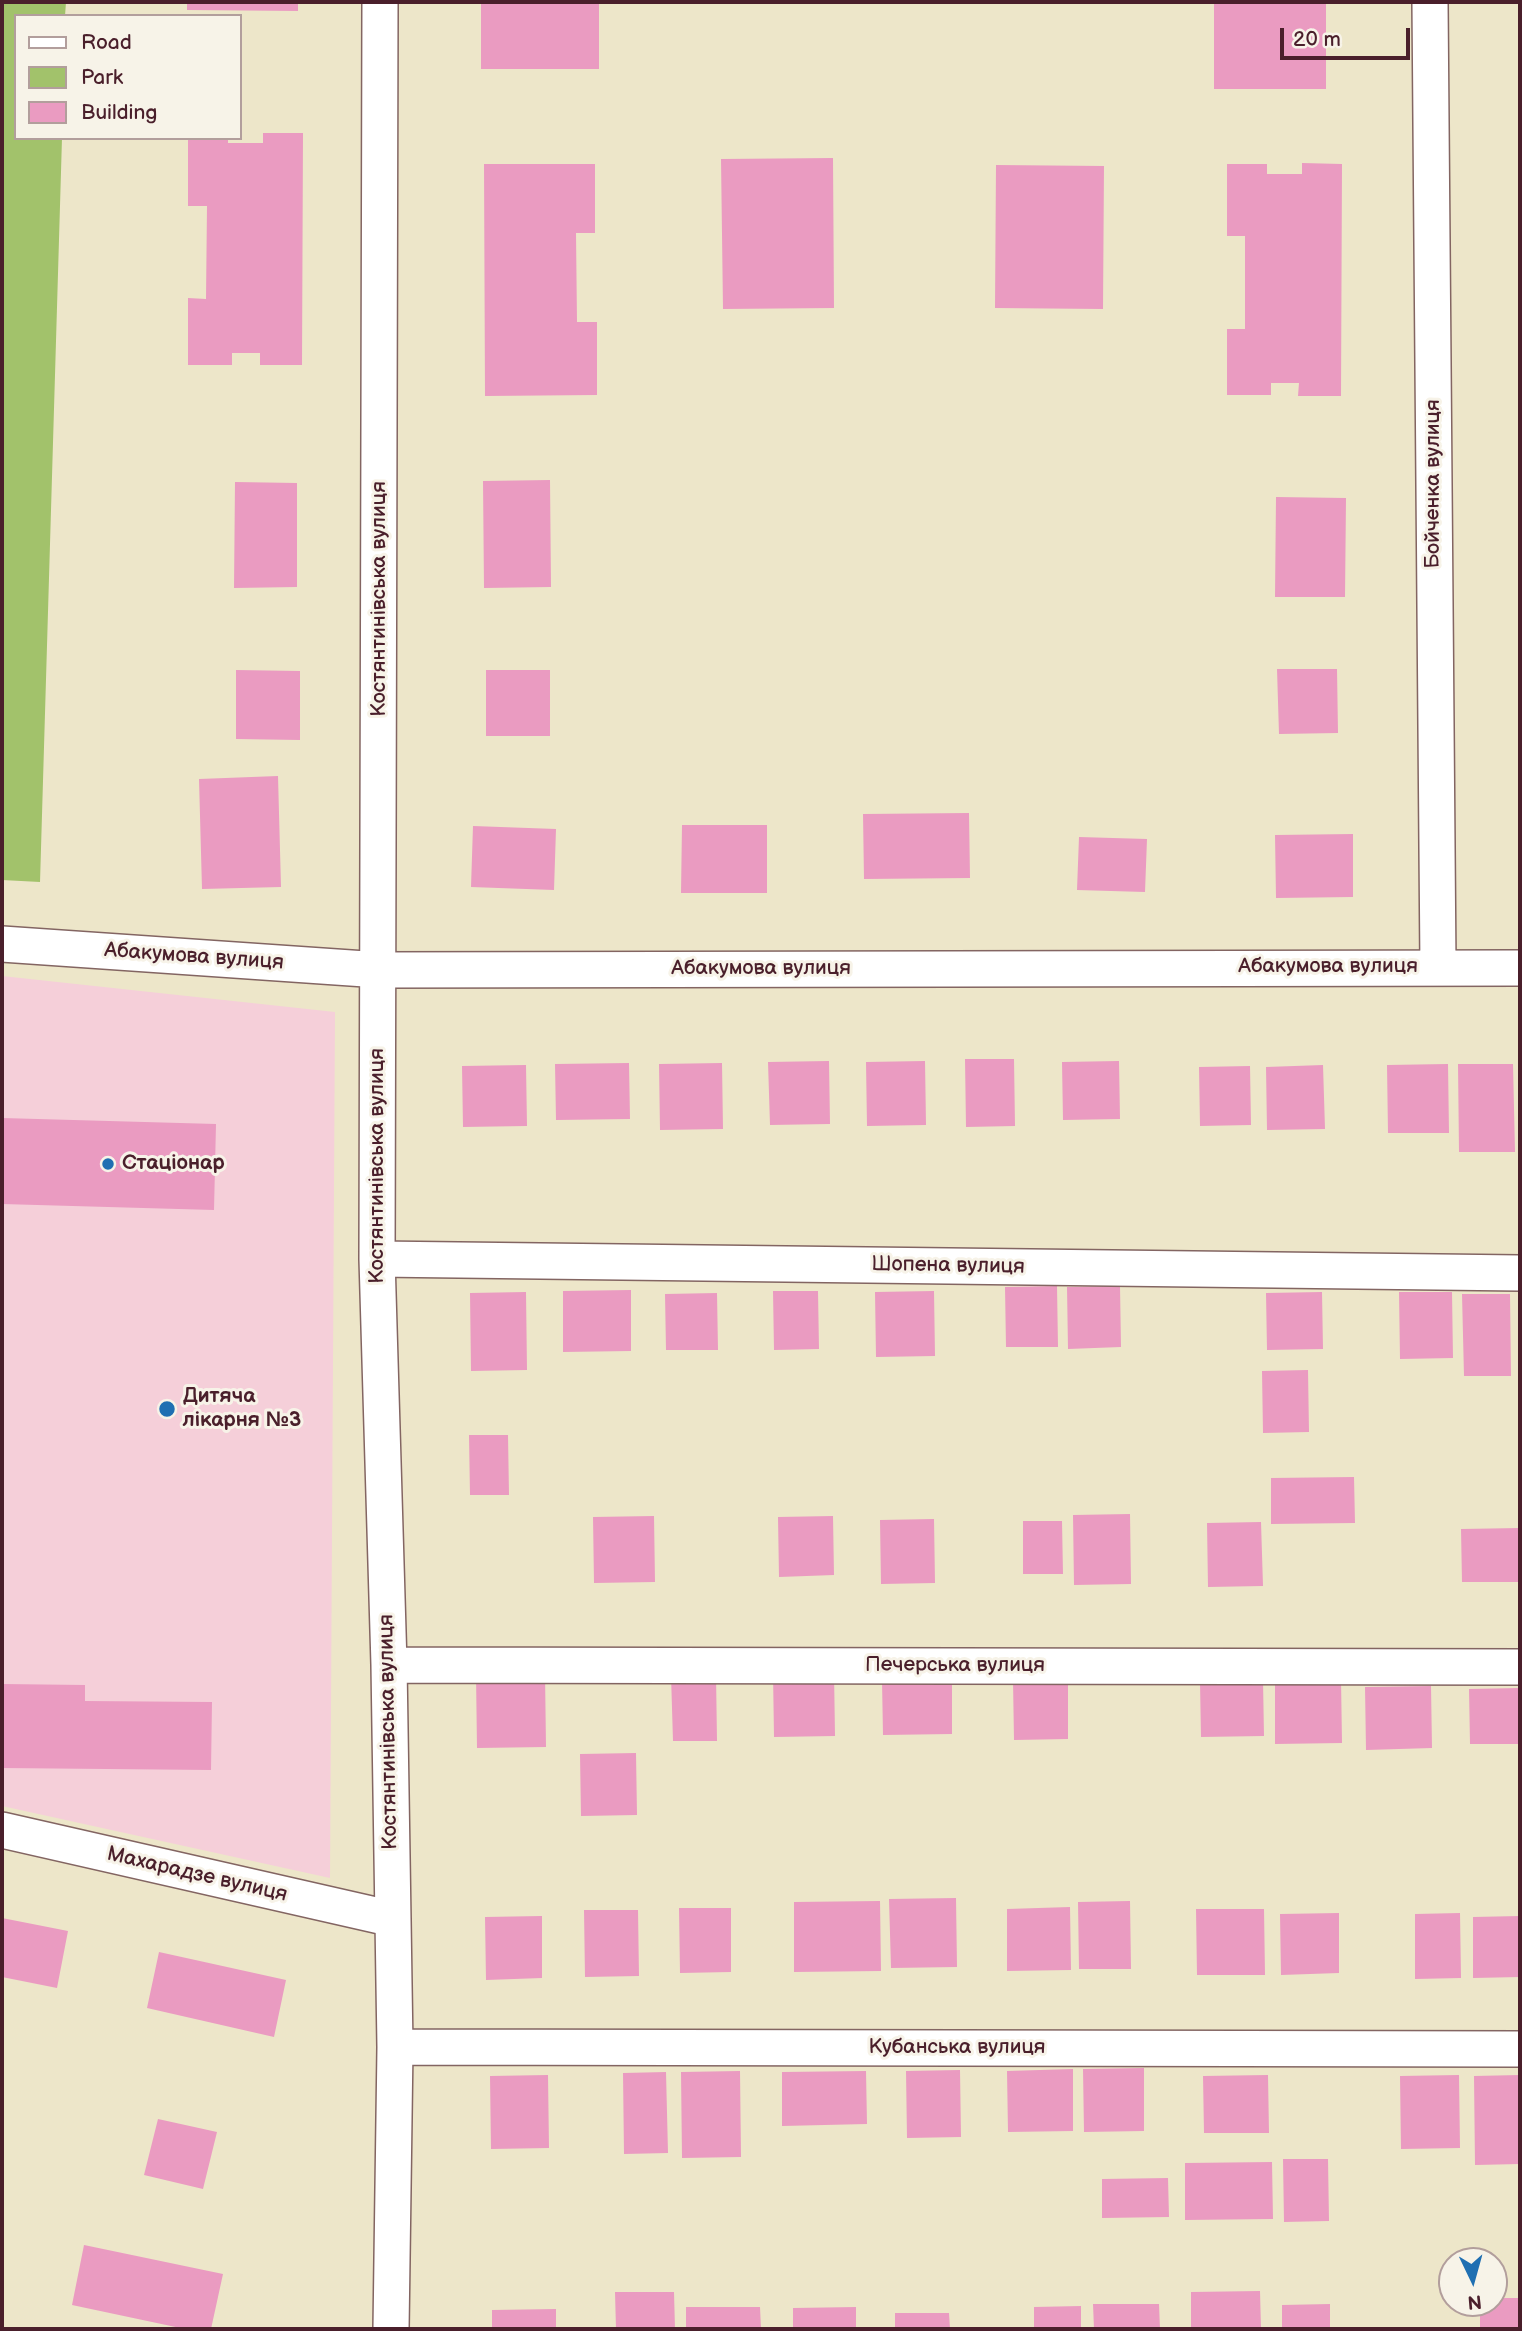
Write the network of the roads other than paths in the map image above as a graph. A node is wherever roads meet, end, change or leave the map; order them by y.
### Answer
1 (380, 2) edge
2 (1430, 2) edge
3 (2, 944) edge
4 (1438, 967) junction
5 (1520, 968) edge
6 (380, 970) junction
7 (377, 1258) junction
8 (1520, 1273) edge
9 (389, 1665) junction
10 (1520, 1667) edge
11 (2, 1830) edge
12 (393, 1919) junction
13 (394, 2047) junction
14 (1520, 2049) edge
15 (391, 2329) edge

1 - 6 street, Костянтинівська вулиця
2 - 4 street, Бойченка вулиця
3 - 6 street, Абакумова вулиця
4 - 5 street, Абакумова вулиця
4 - 6 street, Абакумова вулиця
6 - 7 street, Костянтинівська вулиця
7 - 8 street, Шопена вулиця
7 - 9 street, Костянтинівська вулиця
9 - 10 street, Печерська вулиця
9 - 12 street, Костянтинівська вулиця
11 - 12 street, Махарадзе вулиця
12 - 13 street, Костянтинівська вулиця
13 - 14 street, Кубанська вулиця
13 - 15 street, Костянтинівська вулиця

